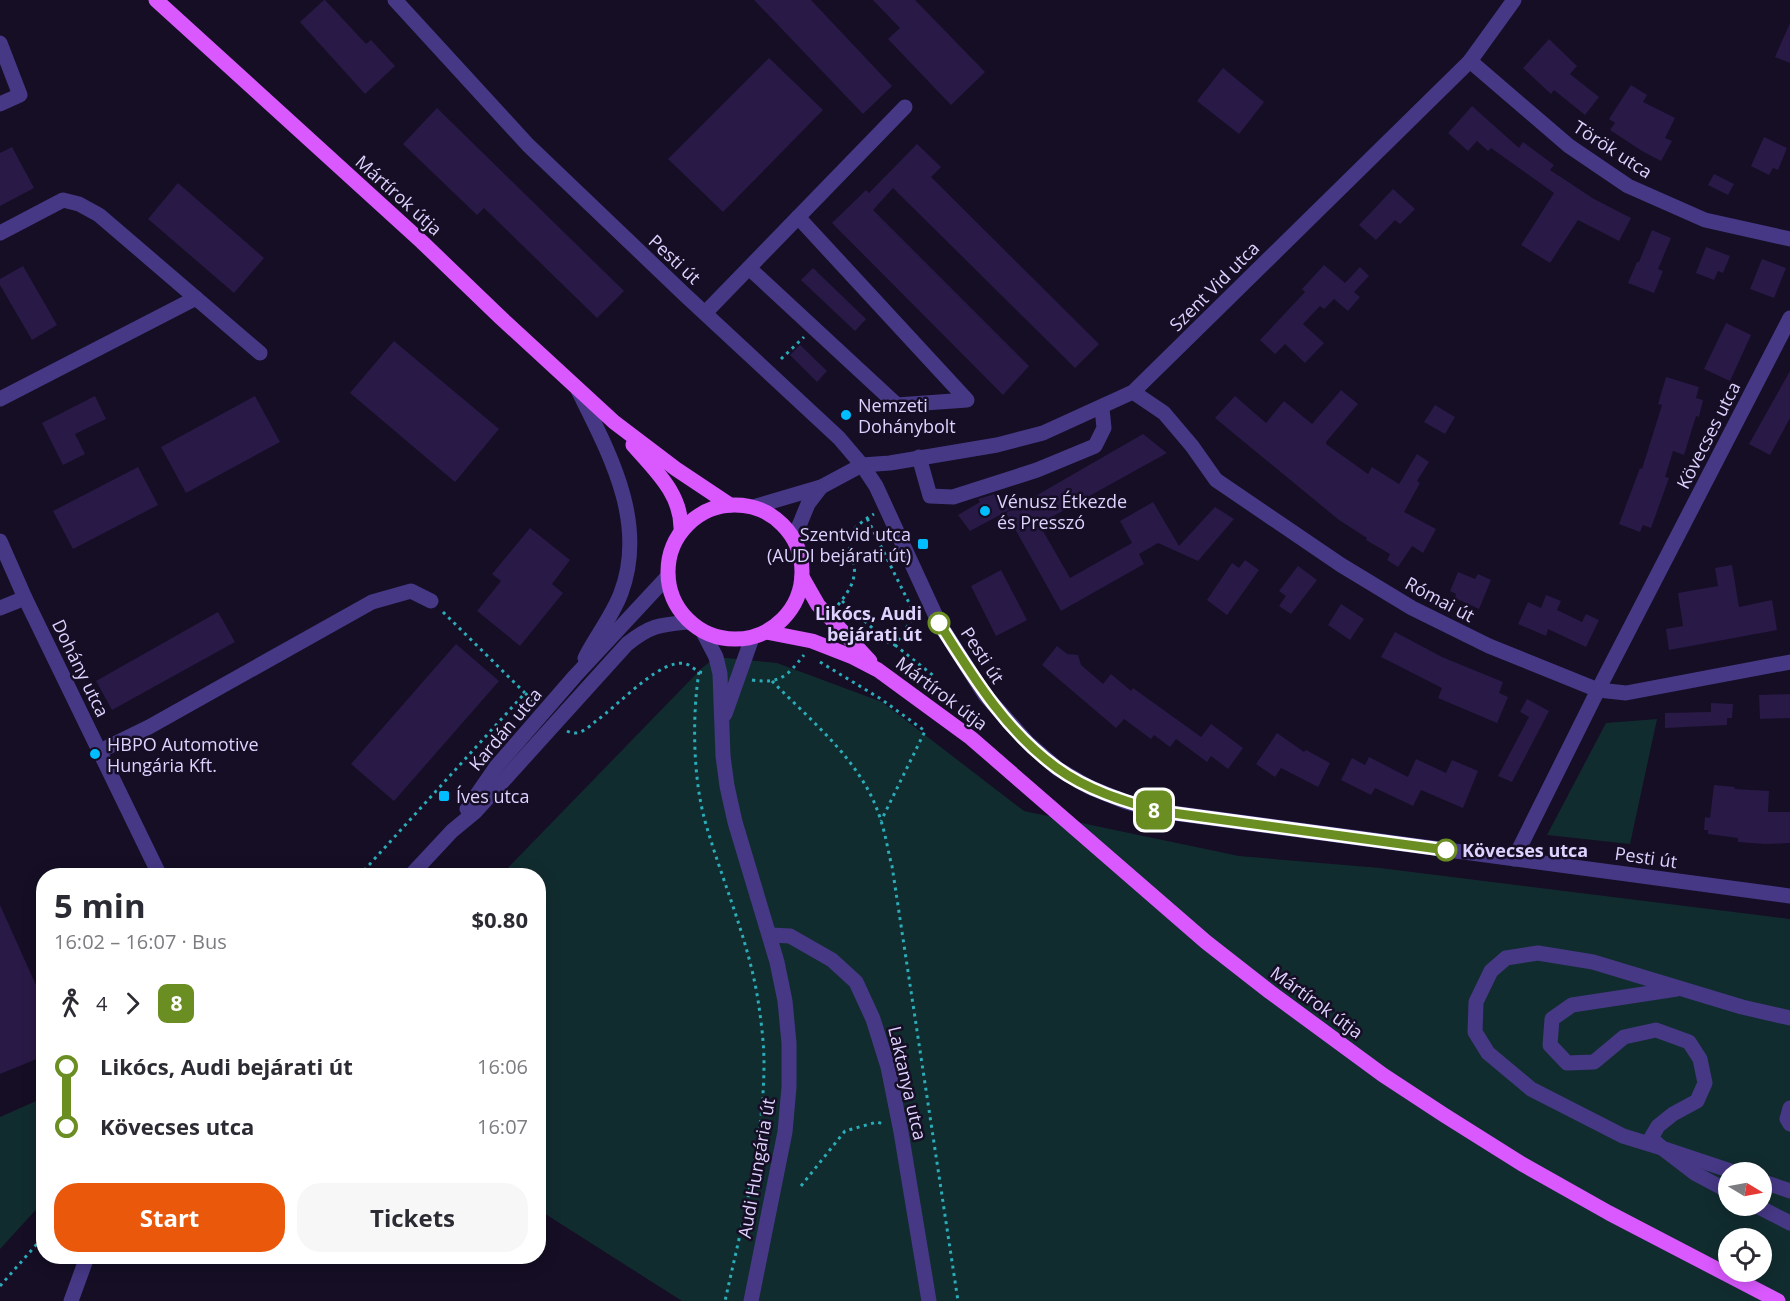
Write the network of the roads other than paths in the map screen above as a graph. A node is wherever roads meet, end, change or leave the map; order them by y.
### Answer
1 (156, 0) edge
2 (395, 0) edge
3 (1514, 0) edge
4 (0, 43) edge
5 (1470, 62) junction
6 (0, 104) edge
7 (905, 107) dead end
8 (798, 217) junction
9 (0, 233) edge
10 (1790, 239) edge
11 (748, 268) junction
12 (196, 298) junction
13 (705, 313) junction
14 (1790, 318) edge
15 (260, 353) dead end
16 (576, 387) junction
17 (1133, 393) junction
18 (0, 399) edge
19 (1102, 408) junction
20 (614, 422) junction
21 (919, 457) junction
22 (862, 465) junction
23 (821, 487) junction
24 (730, 505) junction
25 (753, 507) junction
26 (681, 532) junction
27 (794, 538) junction
28 (0, 541) edge
29 (668, 576) junction
30 (802, 577) junction
31 (25, 598) junction
32 (431, 601) road end
33 (0, 608) edge
34 (689, 622) junction
35 (703, 632) junction
36 (759, 635) junction
37 (1790, 662) edge
38 (878, 670) junction
39 (575, 676) junction
40 (1598, 690) junction
41 (549, 718) junction
42 (723, 720) junction
43 (100, 751) junction
44 (1514, 859) junction
45 (156, 868) edge
46 (417, 868) edge
47 (1790, 896) edge
48 (771, 935) junction
49 (1680, 988) junction
50 (1790, 1018) edge
51 (1790, 1108) edge
52 (1790, 1124) edge
53 (1662, 1149) junction
54 (1718, 1167) edge
55 (1772, 1185) edge
56 (1718, 1186) edge
57 (1790, 1191) edge
58 (1772, 1214) edge
59 (1790, 1223) edge
60 (84, 1264) edge
61 (71, 1301) edge
62 (752, 1301) edge
63 (929, 1301) edge
64 (1778, 1301) edge

1 - 16 main road, Mártírok útja
2 - 13 street, Pesti út
3 - 5 street, Szent Vid utca
4 - 6 street
5 - 10 street, Török utca
5 - 17 street, Szent Vid utca
7 - 8 street
8 - 11 street
8 - 11 street
9 - 12 street
11 - 13 street
12 - 15 street
12 - 18 street
13 - 22 street, Pesti út
14 - 40 street, Kövecses utca
16 - 20 main road, Mártírok útja
16 - 39 street
17 - 19 street, Szent Vid utca
17 - 40 street, Római út
19 - 21 street, Szent Vid utca
19 - 21 street
20 - 24 main road, Mártírok útja
20 - 26 main road, Mártírok útja
21 - 22 street, Szent Vid utca
22 - 23 street
22 - 44 street, Pesti út
23 - 25 street
23 - 27 street
24 - 25 main road, Mártírok útja
24 - 26 main road, Mártírok útja
25 - 27 main road, Mártírok útja
26 - 29 main road, Mártírok útja
27 - 30 main road, Mártírok útja
28 - 31 street, Dohány utca
29 - 34 main road, Mártírok útja
29 - 39 street, Kardán utca
30 - 36 main road, Mártírok útja
30 - 38 main road, Mártírok útja
31 - 33 street
31 - 43 street, Dohány utca
32 - 43 street
34 - 35 main road, Mártírok útja
34 - 41 street, Kardán utca
35 - 36 main road, Mártírok útja
35 - 42 street
36 - 38 main road, Mártírok útja
36 - 42 street
37 - 40 street, Római út
38 - 64 main road, Mártírok útja
39 - 41 street, Kardán utca
40 - 44 street, Kövecses utca
41 - 46 street, Kardán utca
42 - 48 street
43 - 45 street, Dohány utca
44 - 47 street, Pesti út
48 - 62 street, Audi Hungária út
48 - 63 street, Laktanya utca
49 - 50 street
49 - 53 street
49 - 53 street
51 - 52 street
53 - 54 street
53 - 56 street
55 - 57 street
58 - 59 street
60 - 61 street

